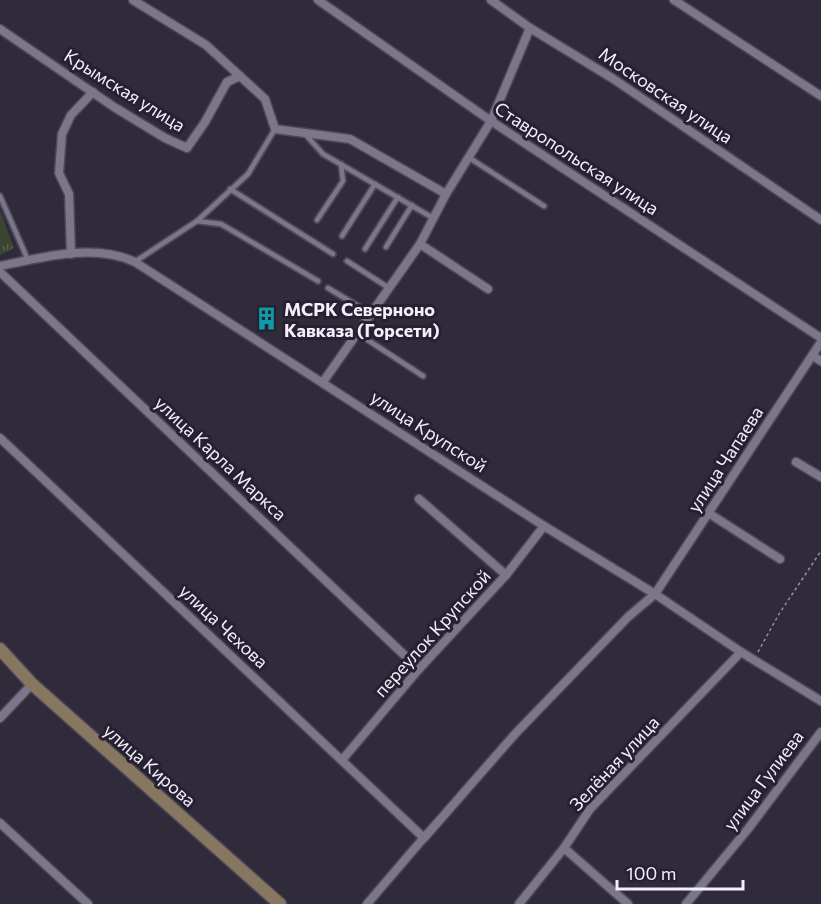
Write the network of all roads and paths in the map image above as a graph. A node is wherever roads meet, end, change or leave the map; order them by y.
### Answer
1 (133, 0) edge
2 (318, 0) edge
3 (491, 0) edge
4 (674, 0) edge
5 (530, 27) junction
6 (0, 29) edge
7 (240, 76) junction
8 (93, 92) junction
9 (821, 96) edge
10 (491, 121) junction
11 (275, 129) junction
12 (304, 133) junction
13 (468, 158) junction
14 (341, 164) junction
15 (375, 184) junction
16 (230, 189) junction
17 (446, 194) junction
18 (0, 196) edge
19 (398, 197) junction
20 (412, 205) junction
21 (544, 206) dead end
22 (433, 218) junction
23 (317, 220) dead end
24 (821, 220) edge
25 (197, 221) junction
26 (342, 236) dead end
27 (420, 244) junction
28 (386, 247) dead end
29 (365, 249) dead end
30 (71, 254) junction
31 (333, 254) dead end
32 (28, 260) junction
33 (347, 261) dead end
34 (135, 262) junction
35 (0, 266) edge
36 (0, 272) edge
37 (318, 282) dead end
38 (328, 288) dead end
39 (389, 288) junction
40 (488, 289) dead end
41 (370, 314) junction
42 (357, 333) junction
43 (821, 340) edge
44 (813, 356) junction
45 (821, 362) edge
46 (423, 376) dead end
47 (323, 382) junction
48 (0, 438) edge
49 (796, 462) dead end
50 (821, 477) edge
51 (419, 499) dead end
52 (710, 514) junction
53 (544, 526) junction
54 (821, 551) edge
55 (780, 559) dead end
56 (506, 575) junction
57 (655, 594) junction
58 (0, 649) edge
59 (741, 652) junction
60 (754, 659) junction
61 (419, 669) junction
62 (32, 684) junction
63 (821, 701) edge
64 (0, 718) edge
65 (821, 732) edge
66 (342, 760) junction
67 (0, 823) edge
68 (427, 835) junction
69 (564, 848) junction
70 (88, 904) edge
71 (280, 904) edge
72 (367, 904) edge
73 (519, 904) edge
74 (628, 904) edge
75 (686, 904) edge

1 - 7 street
2 - 10 street, Ставропольская улица
3 - 5 street, Московская улица
4 - 9 street
5 - 10 street
5 - 24 street, Московская улица
6 - 8 street, Крымская улица
7 - 8 street, Крымская улица
7 - 11 street
8 - 30 street
10 - 13 street
10 - 43 street, Ставропольская улица
11 - 12 street
11 - 16 lane
12 - 14 lane
12 - 17 street
13 - 17 street
13 - 21 lane
14 - 15 lane
14 - 23 lane
15 - 19 lane
15 - 26 lane
16 - 25 lane
16 - 31 lane
17 - 22 street
18 - 32 lane
19 - 20 lane
19 - 29 lane
20 - 22 lane
20 - 28 lane
22 - 27 street
25 - 34 lane
25 - 37 lane
27 - 39 street
27 - 40 street
30 - 32 street, улица Крупской
30 - 34 street, улица Крупской
32 - 35 street, улица Крупской
33 - 39 lane
34 - 47 street, улица Крупской
36 - 61 street, улица Карла Маркса
38 - 41 lane
39 - 41 street
41 - 42 street
42 - 46 lane
42 - 47 street
43 - 44 street, улица Чапаева
44 - 45 street
44 - 52 street, улица Чапаева
47 - 53 street, улица Крупской
48 - 66 street, улица Чехова
49 - 50 street
51 - 56 street
52 - 55 street
52 - 57 street, улица Чапаева
53 - 56 street, переулок Крупской
53 - 57 street, улица Крупской
54 - 60 path
56 - 61 street, переулок Крупской
57 - 59 street, улица Крупской
57 - 68 street, улица Чапаева
58 - 62 main road, улица Кирова
59 - 60 street, улица Крупской
59 - 69 street, Зелёная улица
60 - 63 street, улица Крупской
61 - 66 street, переулок Крупской
62 - 64 street
62 - 71 main road, улица Кирова
65 - 75 street, улица Гулиева
66 - 68 street, улица Чехова
67 - 70 street
68 - 72 street
69 - 73 street, Зелёная улица
69 - 74 street

